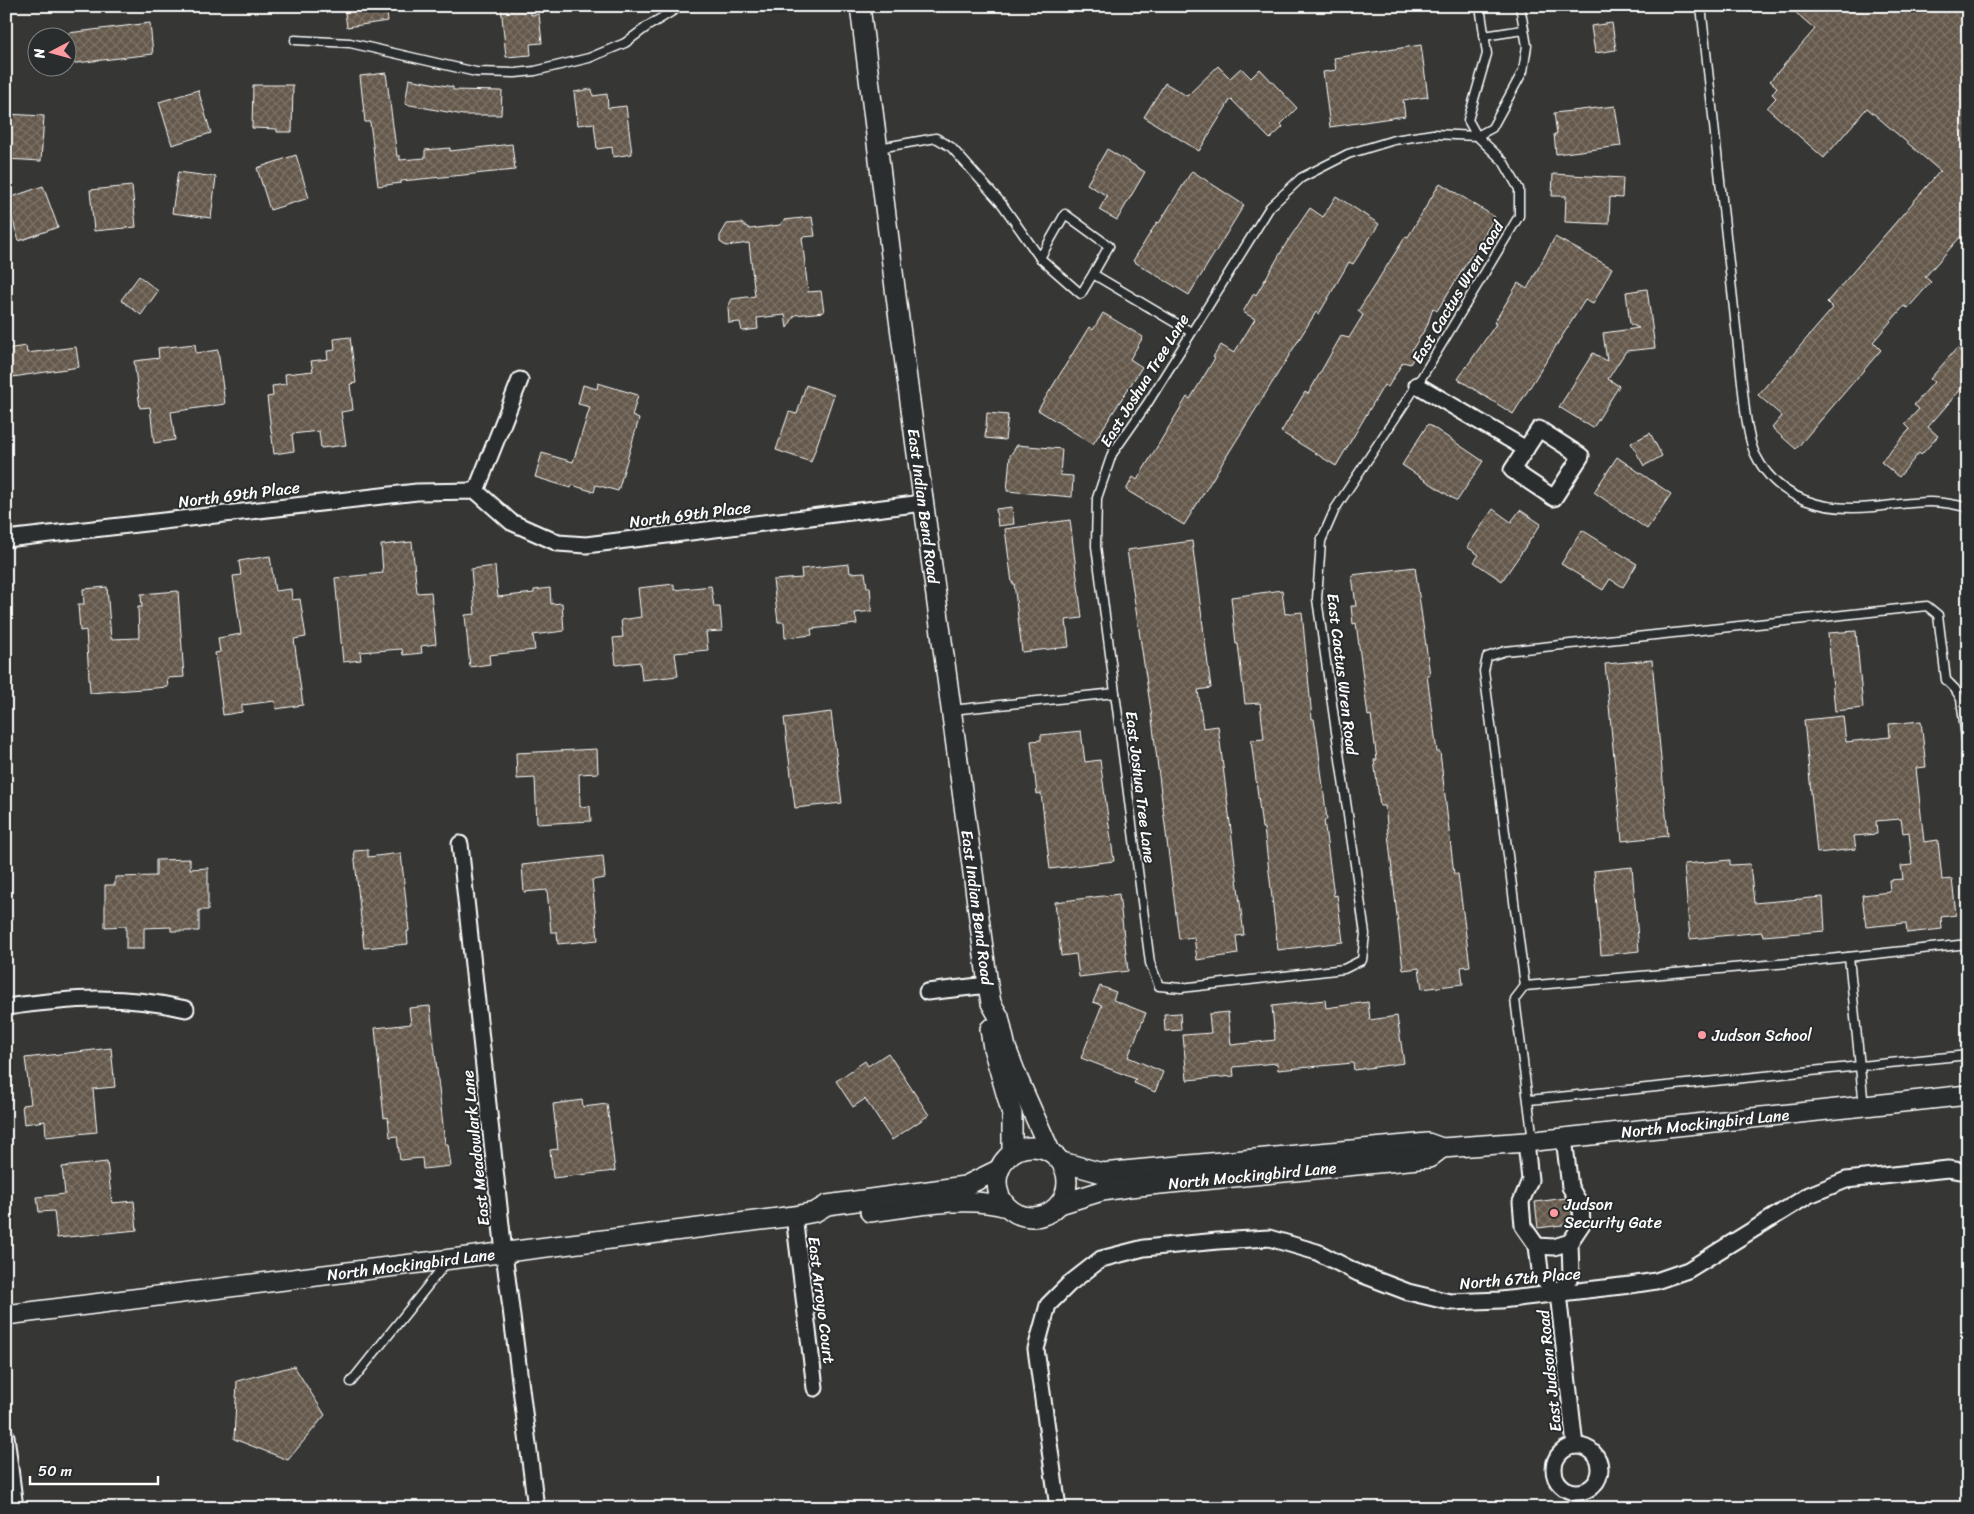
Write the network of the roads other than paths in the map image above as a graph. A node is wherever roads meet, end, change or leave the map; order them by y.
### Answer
1 (681, 6) edge
2 (860, 6) edge
3 (1480, 6) edge
4 (1520, 6) edge
5 (1701, 6) edge
6 (1523, 30) junction
7 (1484, 36) junction
8 (295, 40) dead end
9 (1477, 136) junction
10 (877, 149) junction
11 (1040, 258) junction
12 (1093, 274) junction
13 (1191, 332) junction
14 (520, 380) dead end
15 (1417, 385) junction
16 (1526, 449) junction
17 (476, 491) junction
18 (923, 503) junction
19 (1968, 508) edge
20 (6, 538) edge
21 (1115, 693) junction
22 (951, 710) junction
23 (1968, 754) edge
24 (460, 844) dead end
25 (1968, 944) edge
26 (1848, 957) junction
27 (1159, 986) joint
28 (1525, 986) junction
29 (927, 992) dead end
30 (990, 994) junction
31 (6, 1007) edge
32 (186, 1009) dead end
33 (1968, 1055) edge
34 (1859, 1066) junction
35 (1968, 1096) edge
36 (1529, 1100) junction
37 (1864, 1107) junction
38 (1564, 1138) junction
39 (1530, 1141) junction
40 (1442, 1148) junction
41 (1012, 1153) junction
42 (1056, 1157) junction
43 (1000, 1169) junction
44 (1968, 1172) edge
45 (1060, 1204) junction
46 (1007, 1207) junction
47 (815, 1212) junction
48 (794, 1216) junction
49 (1570, 1242) junction
50 (1538, 1246) junction
51 (504, 1253) junction
52 (449, 1260) junction
53 (1558, 1293) junction
54 (6, 1315) edge
55 (351, 1382) dead end
56 (815, 1388) dead end
57 (6, 1436) edge
58 (1575, 1446) dead end
59 (15, 1508) edge
60 (536, 1508) edge
61 (1058, 1508) edge

1 - 8 lane
2 - 10 street, East Indian Bend Road
3 - 7 lane, East Cactus Wren Road
4 - 6 lane
5 - 19 lane
6 - 7 lane
6 - 9 lane
7 - 9 lane, East Cactus Wren Road
9 - 13 lane, East Joshua Tree Lane
9 - 15 lane, East Cactus Wren Road
10 - 11 lane
10 - 18 street, East Indian Bend Road
11 - 12 lane
11 - 12 lane
12 - 13 lane
13 - 21 lane, East Joshua Tree Lane
14 - 17 street
15 - 16 street
15 - 27 lane, East Cactus Wren Road
16 - 16 street
17 - 18 street, North 69th Place
17 - 20 street, North 69th Place
18 - 22 street, East Indian Bend Road
21 - 22 lane
21 - 27 lane, East Joshua Tree Lane
22 - 30 street, East Indian Bend Road
23 - 28 lane
24 - 51 street, East Meadowlark Lane
25 - 26 lane
26 - 28 lane
26 - 34 lane
28 - 36 lane
29 - 30 street
30 - 41 street, East Indian Bend Road
30 - 42 street, East Indian Bend Road
31 - 32 street
33 - 34 lane
34 - 36 lane
34 - 37 lane
35 - 37 street, North Mockingbird Lane
36 - 39 lane
37 - 38 street, North Mockingbird Lane
38 - 39 street, North Mockingbird Lane
38 - 49 street
39 - 40 street, North Mockingbird Lane
39 - 50 street
40 - 42 street, North Mockingbird Lane
40 - 45 street, North Mockingbird Lane
41 - 42 street, North Mockingbird Lane
41 - 43 street, North Mockingbird Lane
42 - 45 street
43 - 46 street
43 - 47 street, North Mockingbird Lane
44 - 53 street, North 67th Place
45 - 46 street, North Mockingbird Lane
46 - 47 street, North Mockingbird Lane
47 - 48 street, North Mockingbird Lane
48 - 51 street, North Mockingbird Lane
48 - 56 street, East Arroyo Court
49 - 50 street
49 - 53 street, East Judson Road
50 - 53 street, East Judson Road
51 - 52 street, North Mockingbird Lane
51 - 60 street, East Meadowlark Lane
52 - 54 street, North Mockingbird Lane
52 - 55 lane
53 - 58 street, East Judson Road
53 - 61 street, North 67th Place
57 - 59 street

